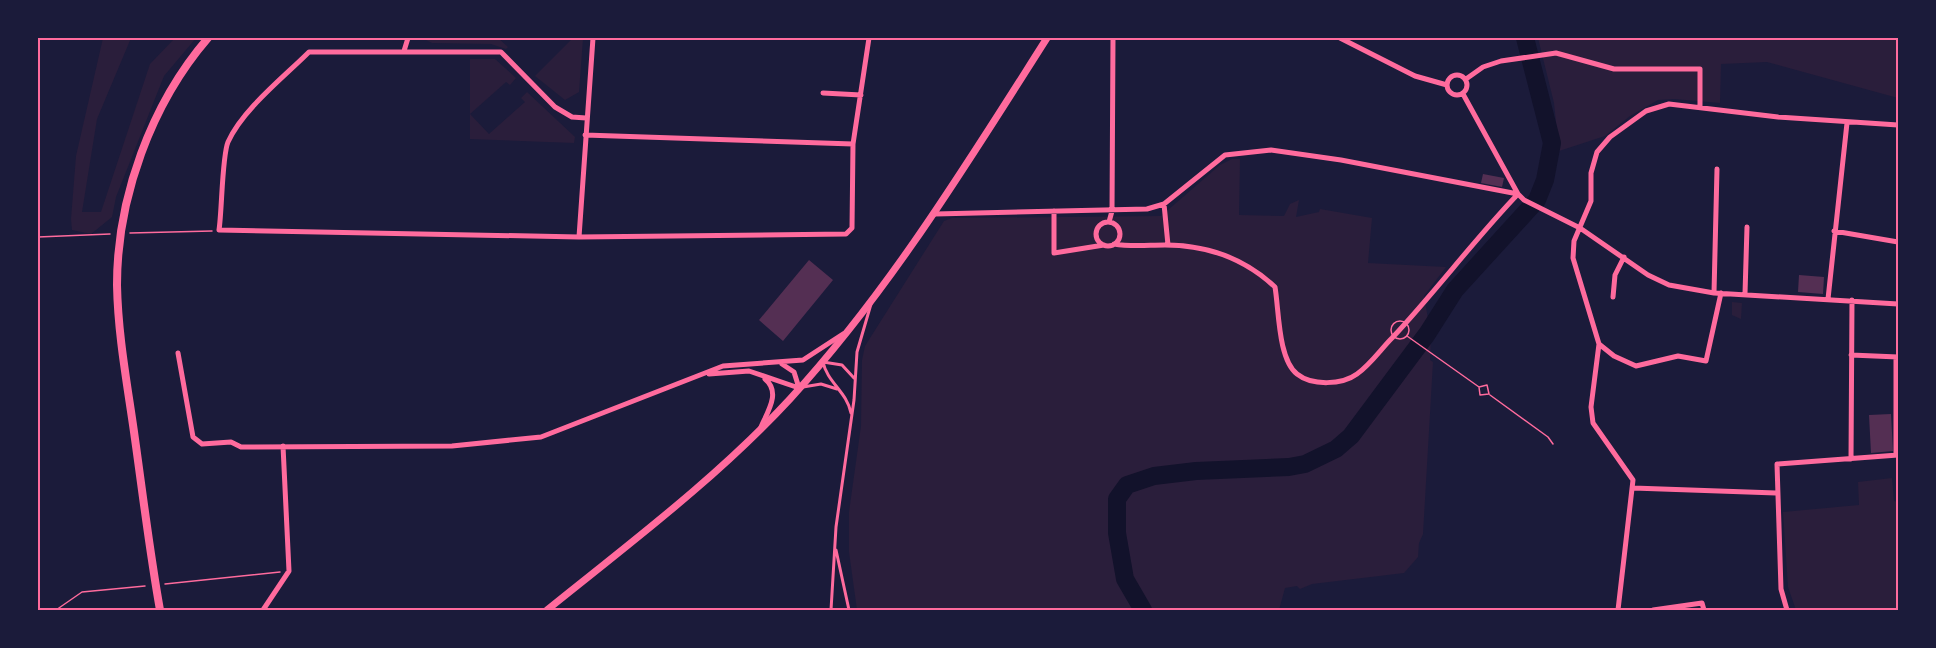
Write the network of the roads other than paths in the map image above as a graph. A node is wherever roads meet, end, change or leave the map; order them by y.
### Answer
1 (208, 38) edge
2 (408, 38) edge
3 (593, 38) edge
4 (869, 38) edge
5 (1047, 38) edge
6 (1113, 38) edge
7 (1340, 38) edge
8 (404, 51) junction
9 (1466, 79) junction
10 (1447, 85) junction
11 (823, 93) dead end
12 (1463, 94) junction
13 (861, 95) junction
14 (1700, 106) junction
15 (586, 118) junction
16 (1847, 123) junction
17 (1899, 125) edge
18 (585, 135) junction
19 (853, 144) junction
20 (1717, 169) dead end
21 (1518, 194) junction
22 (1164, 204) junction
23 (1054, 211) junction
24 (1112, 211) junction
25 (935, 214) junction
26 (1109, 222) junction
27 (1747, 227) dead end
28 (1580, 228) junction
29 (1834, 231) junction
30 (579, 237) junction
31 (1899, 242) edge
32 (1114, 244) junction
33 (1104, 245) junction
34 (1168, 245) junction
35 (1624, 257) junction
36 (1714, 293) junction
37 (1721, 293) junction
38 (1745, 294) junction
39 (874, 297) junction
40 (1613, 297) dead end
41 (1828, 298) junction
42 (1852, 300) junction
43 (1899, 304) edge
44 (847, 332) junction
45 (1599, 344) junction
46 (178, 352) dead end
47 (1851, 355) junction
48 (1898, 357) edge
49 (767, 362) junction
50 (823, 362) junction
51 (759, 374) junction
52 (699, 377) junction
53 (856, 381) junction
54 (799, 388) junction
55 (843, 394) junction
56 (852, 414) junction
57 (759, 430) junction
58 (1897, 437) edge
59 (283, 446) junction
60 (1897, 454) edge
61 (1851, 459) junction
62 (1633, 488) junction
63 (1776, 493) junction
64 (835, 546) junction
65 (159, 607) edge
66 (263, 610) edge
67 (547, 610) edge
68 (831, 610) edge
69 (849, 610) edge
70 (1618, 610) edge
71 (1653, 610) edge
72 (1704, 610) edge
73 (1787, 610) edge

1 - 65 main road
2 - 8 street
3 - 15 street
4 - 13 street
5 - 25 street
6 - 24 street
7 - 10 street
8 - 15 street
8 - 30 street
9 - 10 street
9 - 12 street
9 - 14 street
10 - 12 street
11 - 13 street
12 - 21 street
13 - 19 street
14 - 16 street
14 - 28 street
15 - 18 street
16 - 17 street
16 - 29 street
18 - 19 street
18 - 30 street
19 - 30 street
20 - 36 street
21 - 22 street
21 - 28 street
21 - 34 street
22 - 24 street
22 - 34 street
23 - 24 street
23 - 25 street
23 - 33 street
24 - 26 street
25 - 39 street
26 - 32 street
26 - 33 street
27 - 38 street
28 - 35 street
28 - 45 street
29 - 31 street
29 - 41 street
32 - 33 street
32 - 34 street
35 - 36 street
35 - 40 street
36 - 37 street
37 - 38 street
37 - 45 street
38 - 41 street
39 - 44 street
39 - 53 lane
41 - 42 street
42 - 43 street
42 - 47 street
44 - 49 street
44 - 50 street
45 - 62 street
46 - 59 street
47 - 48 street
47 - 61 street
48 - 58 street
49 - 52 street
49 - 54 street
50 - 53 lane
50 - 54 street
50 - 55 lane
51 - 52 street
51 - 54 street
51 - 57 street
52 - 59 street
53 - 56 lane
54 - 55 lane
54 - 57 street
55 - 56 lane
56 - 64 lane
57 - 67 street
58 - 60 street
59 - 66 street
60 - 61 street
61 - 63 street
62 - 63 street
62 - 70 street
63 - 73 street
64 - 68 lane
64 - 69 lane
71 - 72 street

